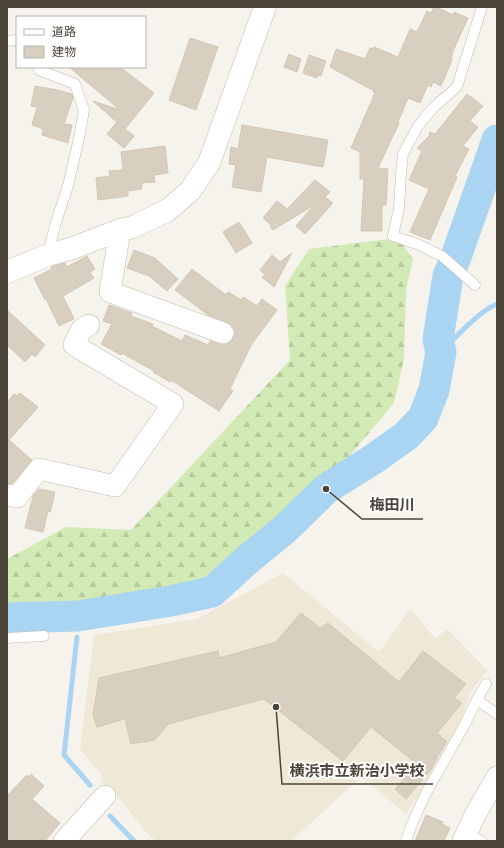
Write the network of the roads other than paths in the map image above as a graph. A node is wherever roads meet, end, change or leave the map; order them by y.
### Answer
1 (265, 7) edge
2 (482, 7) edge
3 (40, 68) edge
4 (120, 230) junction
5 (48, 255) junction
6 (7, 272) edge
7 (472, 282) dead end
8 (89, 325) dead end
9 (223, 333) dead end
10 (7, 495) edge
11 (44, 636) dead end
12 (7, 638) edge
13 (486, 684) dead end
14 (477, 700) junction
15 (497, 714) edge
16 (497, 776) edge
17 (106, 796) dead end
18 (470, 838) edge
19 (64, 841) edge
20 (406, 841) edge

1 - 4 street
2 - 7 lane
3 - 5 lane
4 - 5 street
4 - 9 street
5 - 6 street
8 - 10 street
11 - 12 lane
13 - 14 lane
14 - 15 lane
14 - 20 lane
16 - 18 street
17 - 19 street

